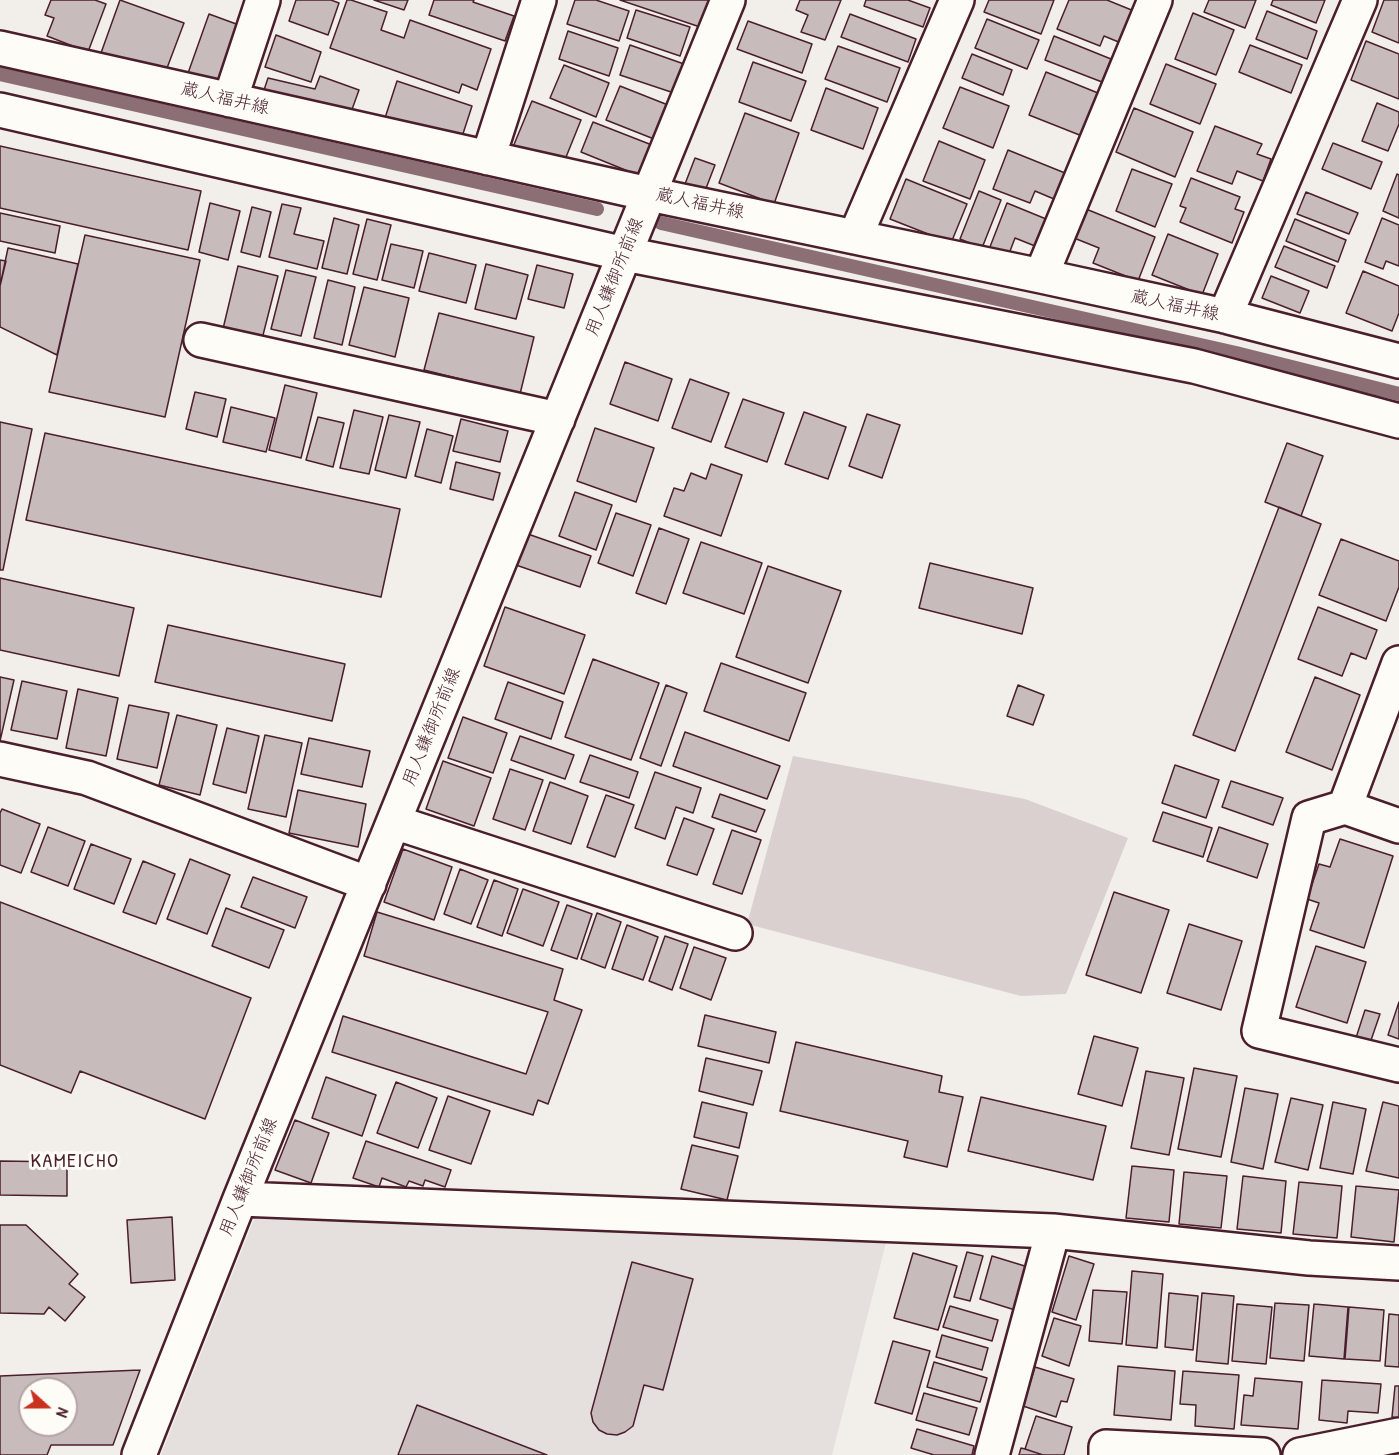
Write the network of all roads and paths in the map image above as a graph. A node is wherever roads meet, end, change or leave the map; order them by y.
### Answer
1 (263, 0) edge
2 (540, 0) edge
3 (728, 0) edge
4 (957, 0) edge
5 (1155, 0) edge
6 (1360, 0) edge
7 (0, 48) edge
8 (230, 100) junction
9 (0, 110) edge
10 (488, 158) junction
11 (649, 194) junction
12 (855, 237) junction
13 (625, 254) junction
14 (1041, 276) junction
15 (1225, 316) junction
16 (201, 340) dead end
17 (1399, 361) edge
18 (558, 419) junction
19 (1399, 421) edge
20 (1399, 663) edge
21 (0, 759) edge
22 (1345, 807) junction
23 (394, 822) junction
24 (1399, 826) edge
25 (369, 884) junction
26 (735, 933) dead end
27 (1399, 1065) edge
28 (240, 1198) junction
29 (1053, 1232) junction
30 (1399, 1263) edge
31 (1399, 1435) edge
32 (139, 1455) edge
33 (992, 1455) edge
34 (1106, 1455) edge
35 (1263, 1455) edge
36 (1300, 1455) edge

1 - 8 street
2 - 10 street
3 - 11 street, 用人鎌御所前線
4 - 12 street
5 - 14 street
6 - 15 street
7 - 8 street, 蔵人福井線
8 - 10 street, 蔵人福井線
9 - 13 street
10 - 11 street, 蔵人福井線
11 - 12 street, 蔵人福井線
11 - 13 street, 用人鎌御所前線
12 - 14 street, 蔵人福井線
13 - 18 street, 用人鎌御所前線
13 - 19 street
14 - 15 street, 蔵人福井線
15 - 17 street, 蔵人福井線
16 - 18 street
18 - 23 street, 用人鎌御所前線
20 - 22 street
21 - 25 street
22 - 24 street
22 - 27 street
23 - 25 street, 用人鎌御所前線
23 - 26 street
25 - 28 street, 用人鎌御所前線
28 - 29 street
28 - 32 street, 用人鎌御所前線
29 - 30 street
29 - 33 street
31 - 36 street
34 - 35 street

